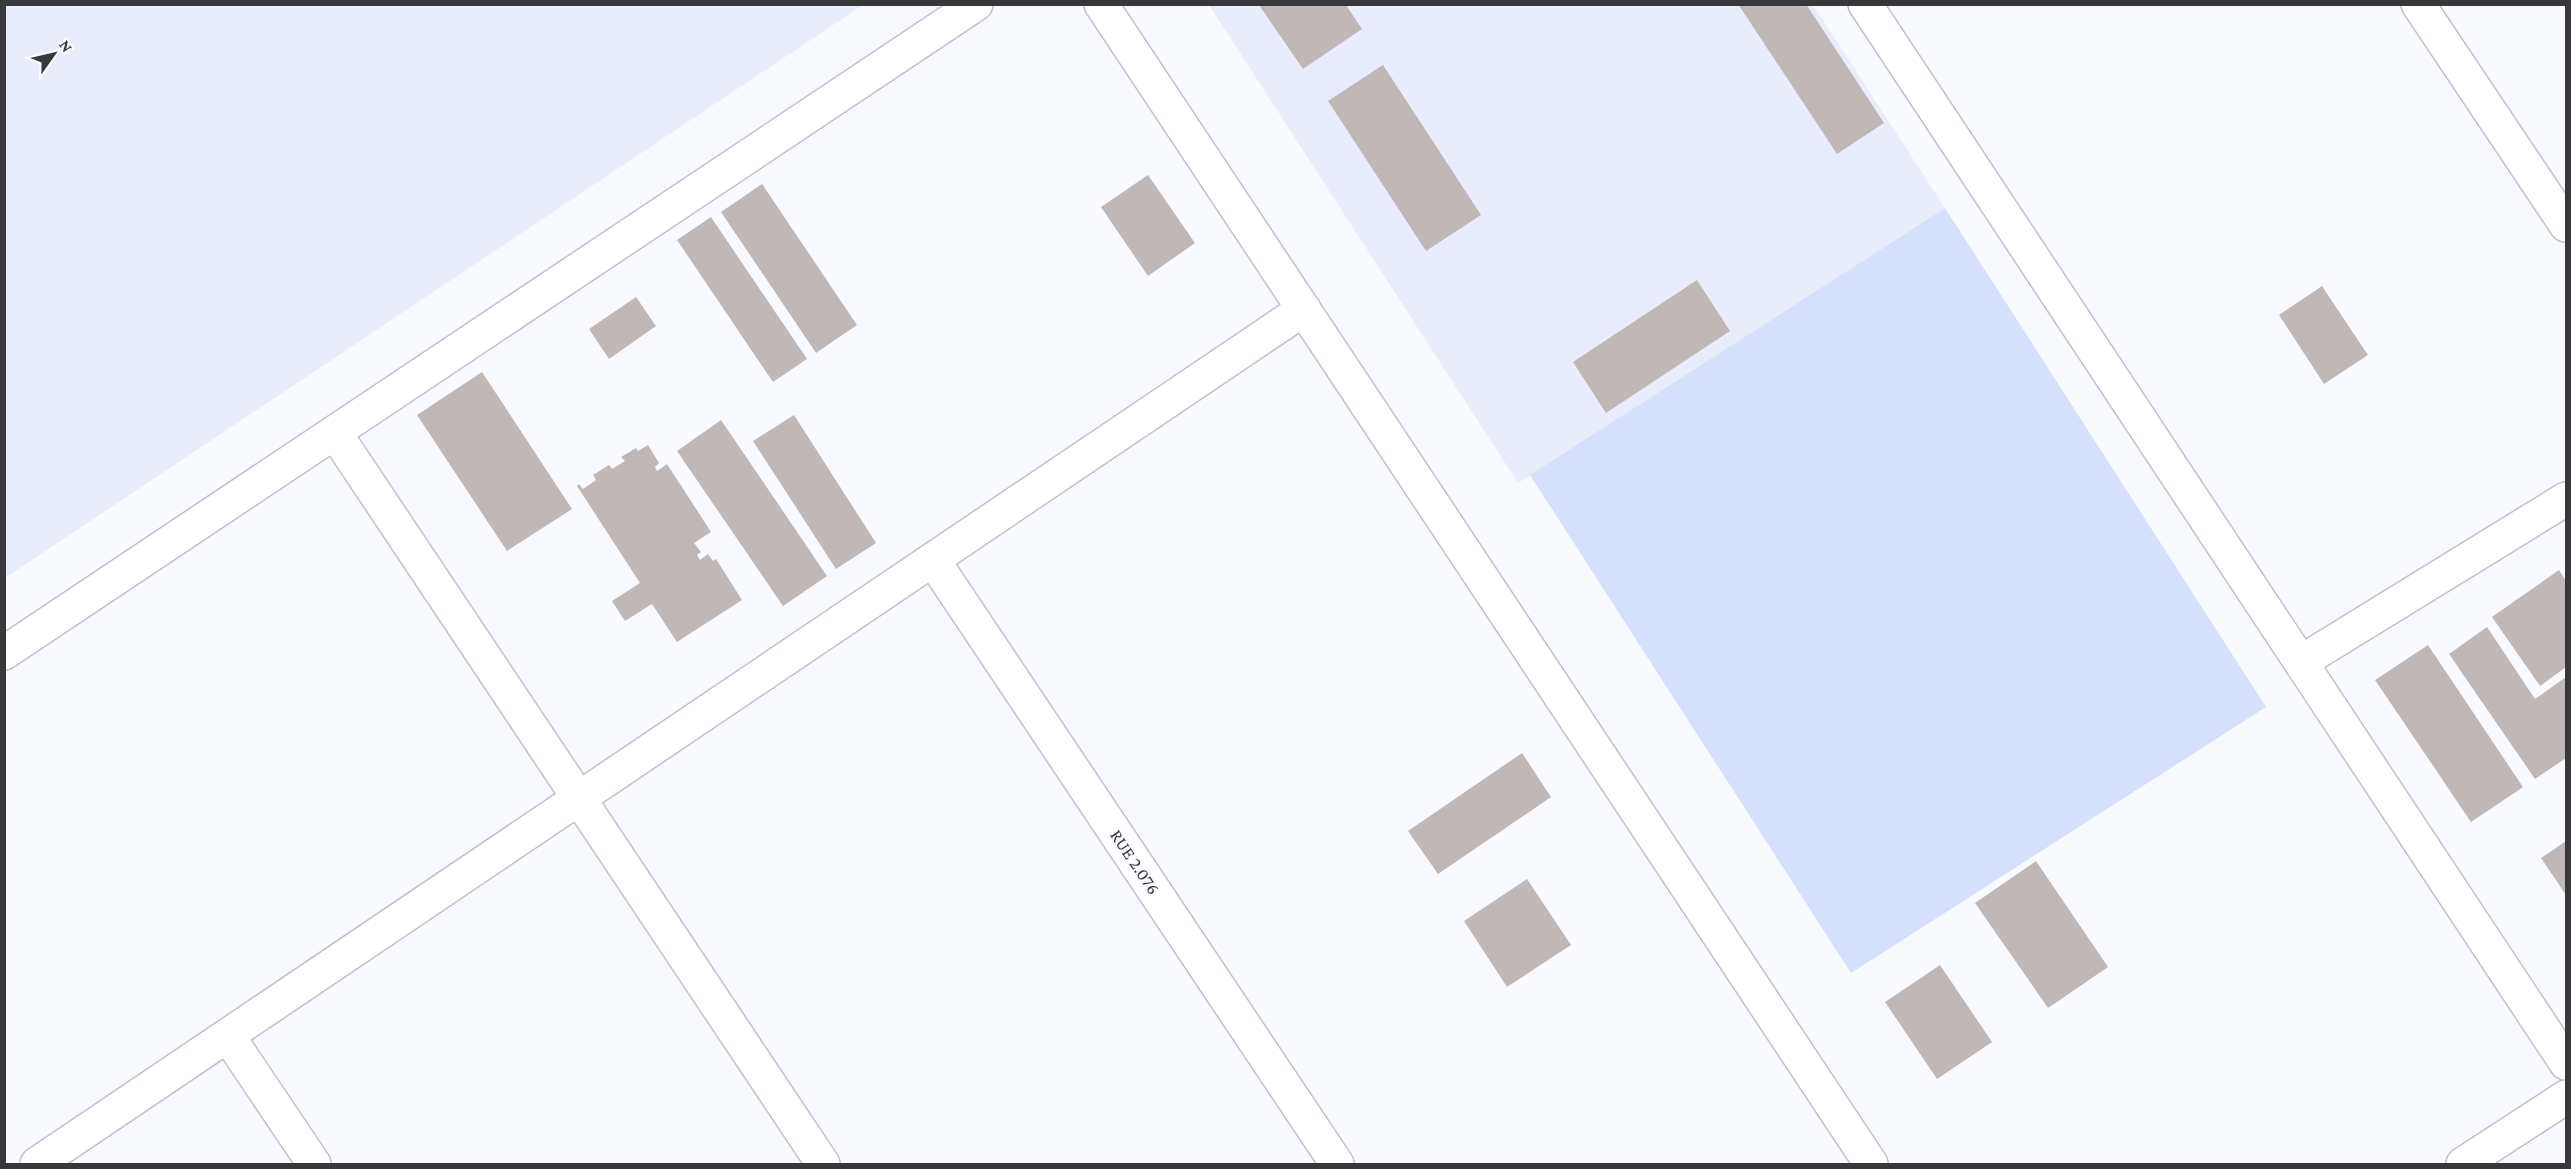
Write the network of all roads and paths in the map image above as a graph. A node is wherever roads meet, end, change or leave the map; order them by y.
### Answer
1 (976, 4) edge
2 (1101, 4) edge
3 (1865, 4) edge
4 (2418, 4) edge
5 (2566, 225) edge
6 (1304, 309) junction
7 (335, 433) junction
8 (2566, 499) edge
9 (933, 560) junction
10 (4, 653) edge
11 (2301, 662) junction
12 (579, 798) junction
13 (228, 1036) junction
14 (2566, 1064) edge
15 (2566, 1097) edge
16 (37, 1164) edge
17 (314, 1164) edge
18 (823, 1164) edge
19 (1337, 1164) edge
20 (1871, 1164) edge
21 (2463, 1164) edge

1 - 7 street
2 - 6 street
3 - 11 street
4 - 5 street
6 - 9 street
6 - 20 street
7 - 10 street
7 - 12 street
8 - 11 street
9 - 12 street
9 - 19 street, RUE 2.076
11 - 14 street
12 - 13 street
12 - 18 street
13 - 16 street
13 - 17 street
15 - 21 street

